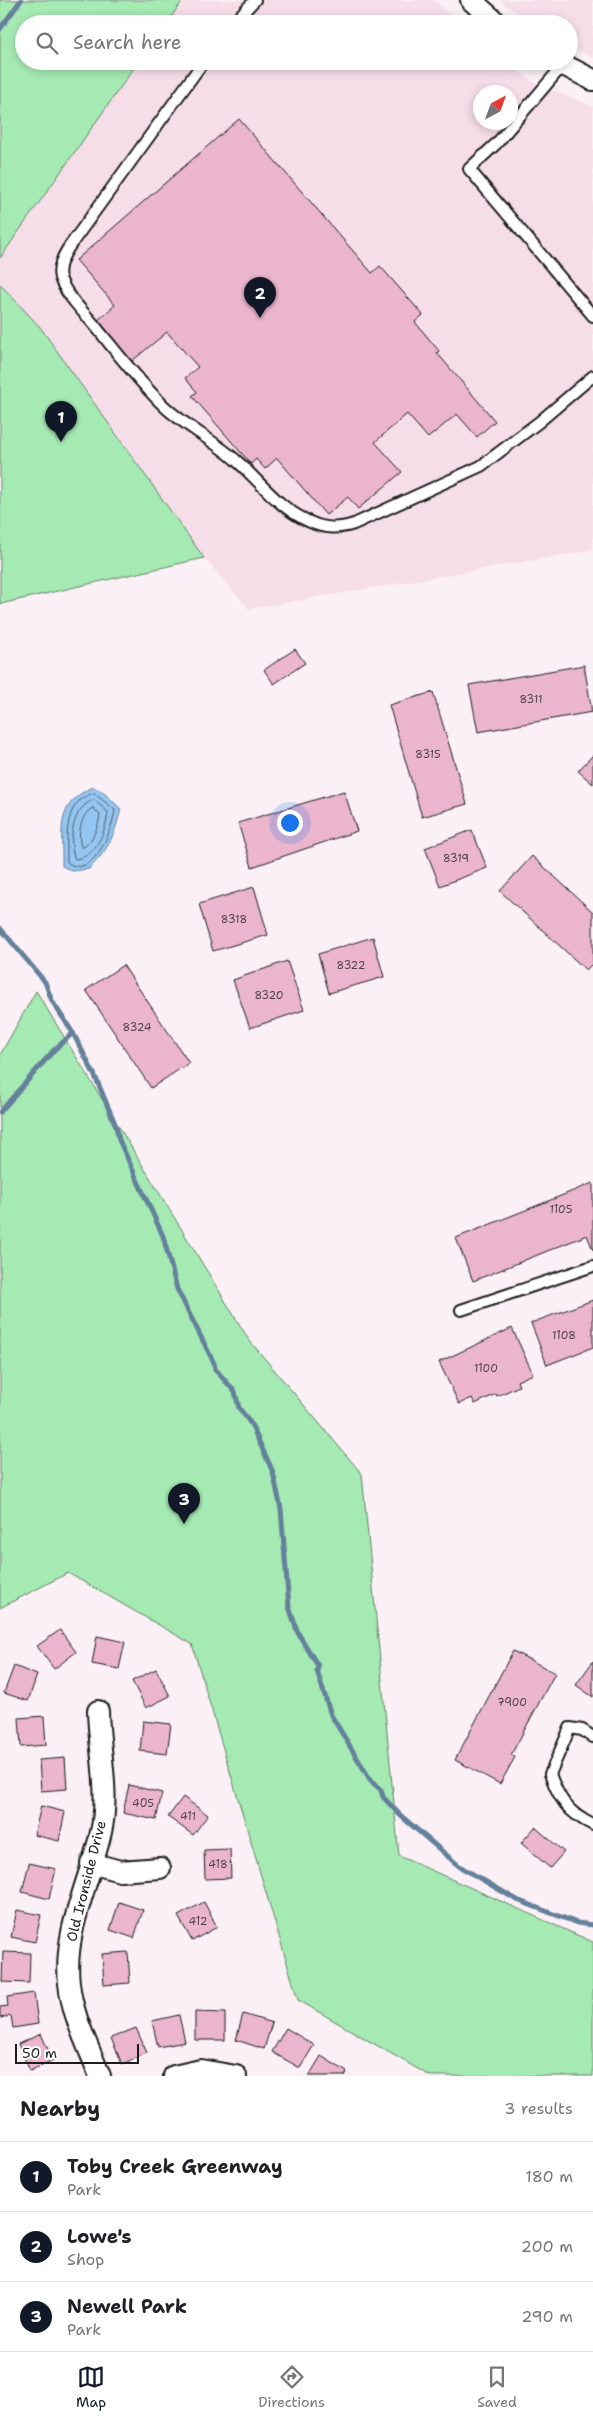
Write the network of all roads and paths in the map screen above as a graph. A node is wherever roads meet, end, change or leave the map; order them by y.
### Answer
1 (255, 0) edge
2 (471, 0) edge
3 (241, 15) edge
4 (488, 15) edge
5 (197, 70) edge
6 (554, 70) edge
7 (574, 70) edge
8 (593, 80) edge
9 (593, 316) edge
10 (593, 376) edge
11 (593, 1266) edge
12 (461, 1310) dead end
13 (98, 1710) dead end
14 (593, 1737) edge
15 (593, 1825) edge
16 (91, 1863) junction
17 (160, 1868) dead end
18 (100, 2076) edge
19 (174, 2076) edge
20 (236, 2076) edge

1 - 3 lane
2 - 4 street
5 - 10 lane
6 - 9 lane
7 - 8 street
11 - 12 lane
13 - 16 street, Old Ironside Drive
14 - 15 lane
16 - 17 street
16 - 18 street, Old Ironside Drive
19 - 20 street

